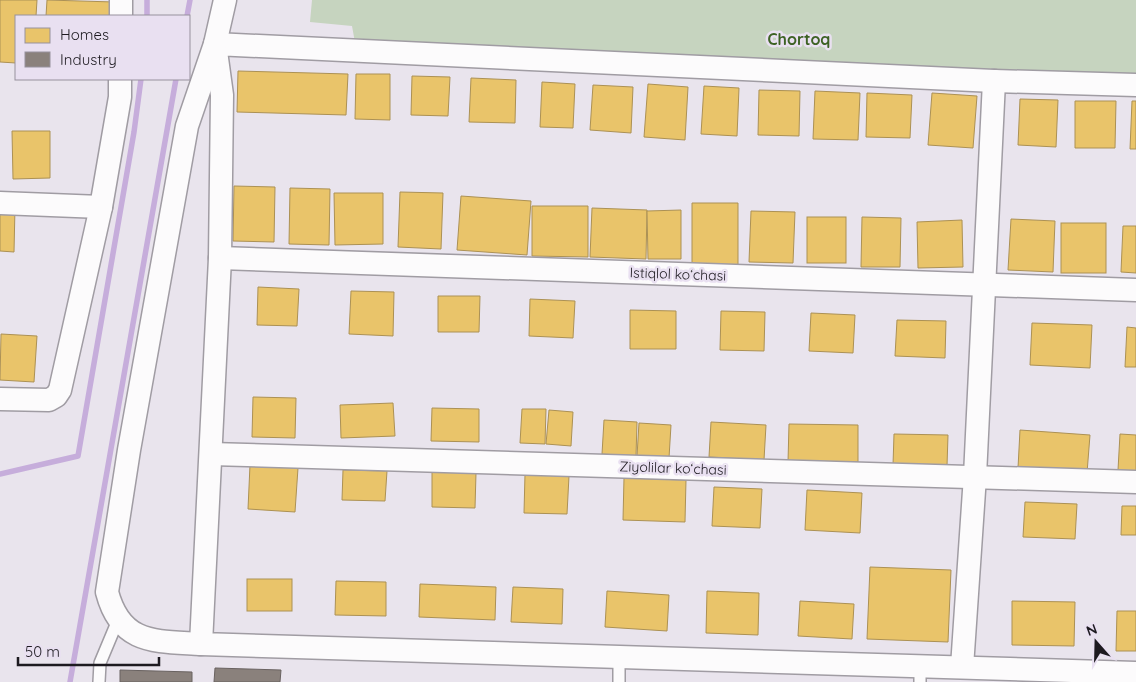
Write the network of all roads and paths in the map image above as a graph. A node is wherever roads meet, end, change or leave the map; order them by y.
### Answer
1 (121, 0) edge
2 (225, 0) edge
3 (121, 15) edge
4 (215, 44) junction
5 (120, 80) edge
6 (994, 80) junction
7 (1136, 85) edge
8 (0, 203) edge
9 (101, 207) junction
10 (220, 258) junction
11 (983, 284) junction
12 (1136, 290) edge
13 (0, 400) edge
14 (211, 454) junction
15 (975, 476) junction
16 (1136, 482) edge
17 (118, 620) junction
18 (201, 644) junction
19 (619, 656) junction
20 (962, 667) junction
21 (1136, 673) edge
22 (920, 674) edge
23 (99, 682) edge
24 (619, 682) edge

1 - 3 street
2 - 4 street
4 - 6 street
4 - 10 street
4 - 17 street
5 - 9 street
6 - 7 street
6 - 11 street
8 - 9 street
9 - 13 street
10 - 11 street, Istiqlol koʻchasi
10 - 14 street
11 - 12 street, Istiqlol koʻchasi
11 - 15 street
14 - 15 street, Ziyolilar koʻchasi
14 - 18 street
15 - 16 street, Ziyolilar koʻchasi
15 - 20 street
17 - 18 street
17 - 23 lane
18 - 19 street
19 - 22 street
19 - 24 lane
20 - 21 street
20 - 22 street

